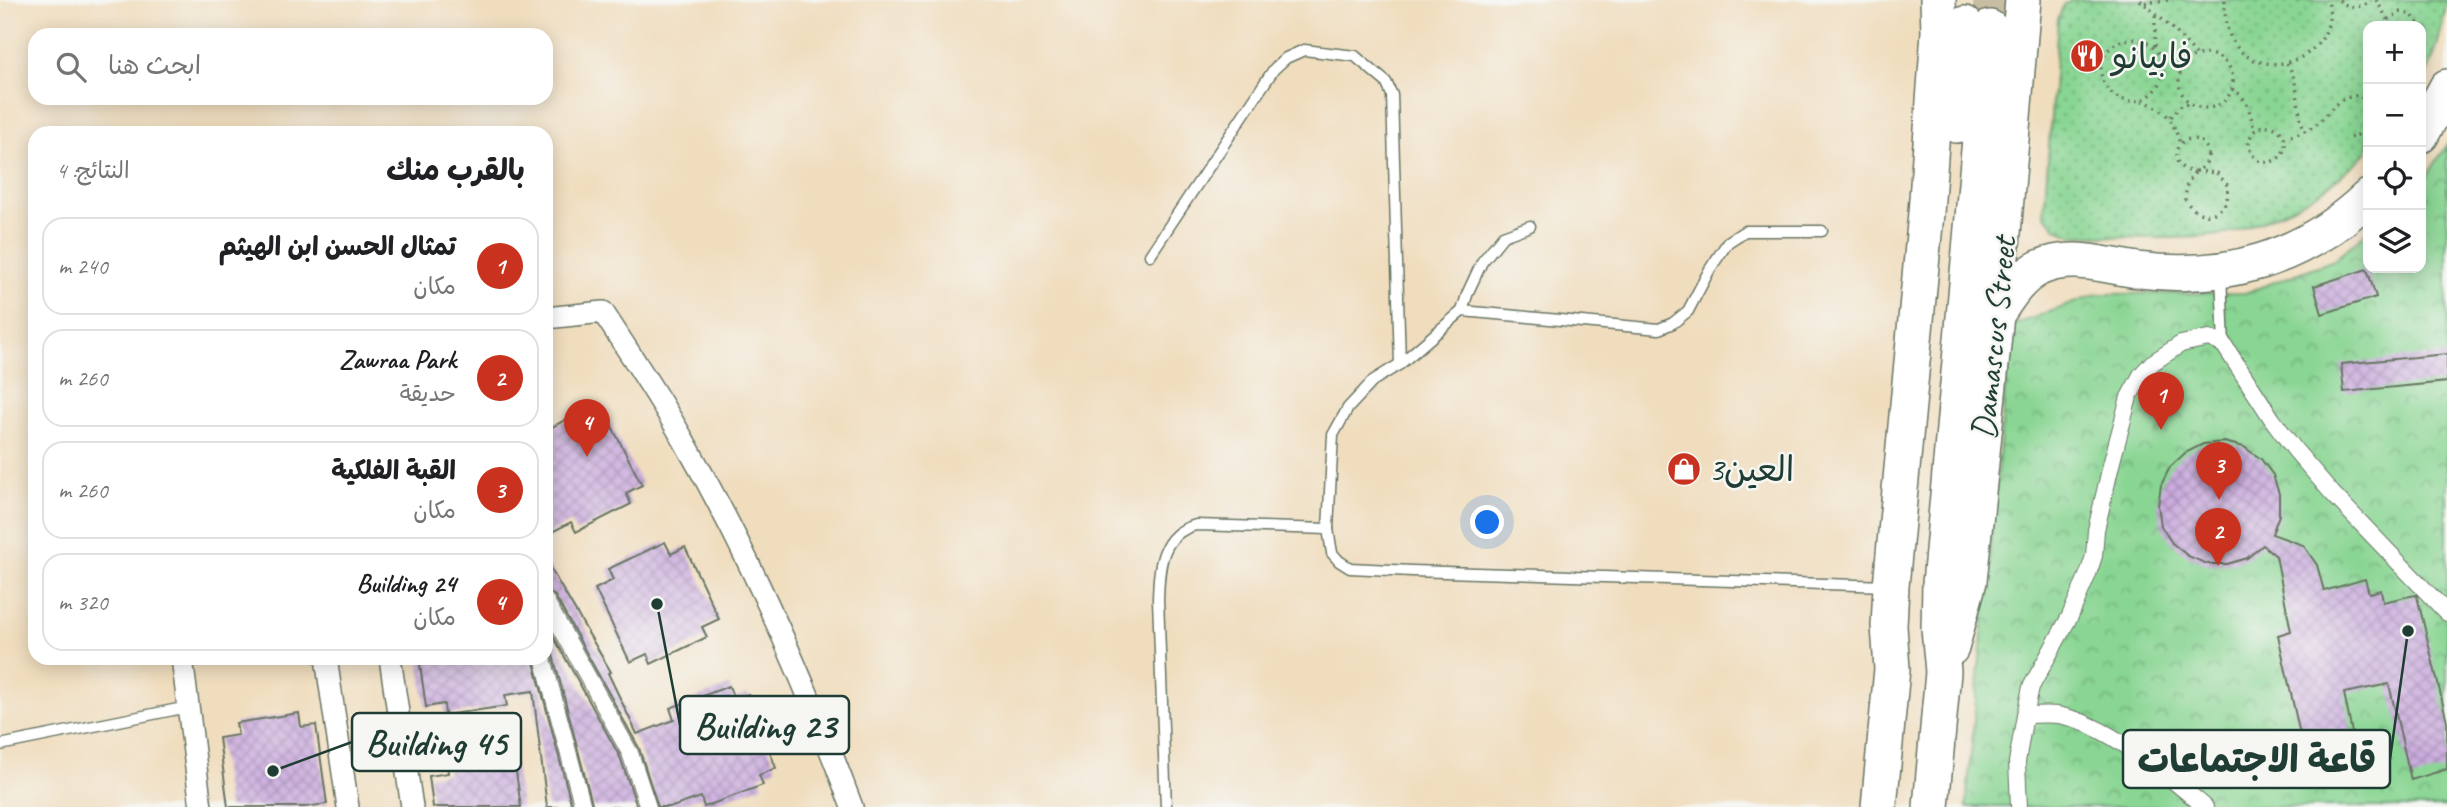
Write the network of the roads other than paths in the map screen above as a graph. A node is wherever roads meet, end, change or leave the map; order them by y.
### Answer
1 (1927, 0) edge
2 (1987, 16) edge
3 (2447, 88) edge
4 (2426, 126) edge
5 (2363, 201) edge
6 (1530, 226) dead end
7 (1822, 230) dead end
8 (1150, 255) dead end
9 (2221, 271) junction
10 (1462, 311) junction
11 (1996, 315) junction
12 (553, 317) edge
13 (2224, 345) junction
14 (1401, 364) junction
15 (1328, 529) junction
16 (1892, 586) junction
17 (2447, 613) edge
18 (553, 614) edge
19 (183, 665) edge
20 (327, 665) edge
21 (391, 665) edge
22 (545, 665) edge
23 (1892, 668) junction
24 (1943, 672) junction
25 (188, 707) junction
26 (2025, 715) junction
27 (0, 745) edge
28 (201, 807) edge
29 (348, 807) edge
30 (412, 807) edge
31 (583, 807) edge
32 (648, 807) edge
33 (852, 807) edge
34 (1166, 807) edge
35 (1878, 807) edge
36 (1931, 807) edge
37 (2019, 807) edge
38 (2206, 807) edge

1 - 2 main road
2 - 11 main road, Damascus Street
2 - 16 main road, Damascus Street
2 - 23 main road, Damascus Street
2 - 24 main road, Damascus Street
3 - 4 main road
5 - 9 main road
6 - 10 lane
7 - 10 lane
8 - 14 lane
9 - 11 main road
9 - 13 lane
10 - 14 lane
11 - 24 main road, Damascus Street
12 - 33 street
13 - 17 street
13 - 26 street
14 - 15 lane
15 - 16 lane
15 - 34 lane
16 - 23 main road, Damascus Street
18 - 32 street
19 - 25 street
20 - 29 street
21 - 30 street
22 - 31 street
23 - 35 main road, Damascus Street
24 - 36 main road, Damascus Street
25 - 27 lane
25 - 28 street
26 - 37 street
26 - 38 street

